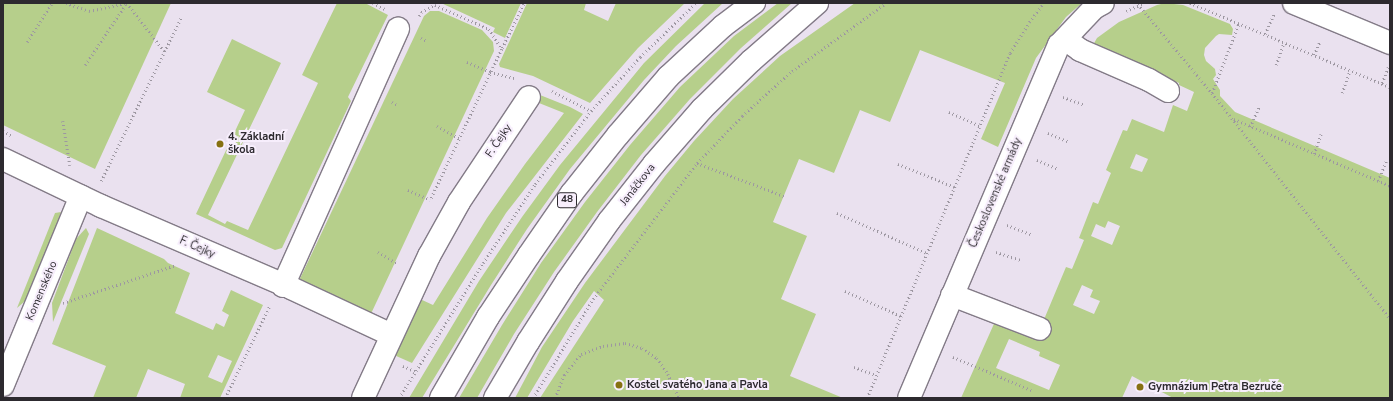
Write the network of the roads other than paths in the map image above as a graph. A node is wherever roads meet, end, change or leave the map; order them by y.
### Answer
1 (754, 3) edge
2 (817, 3) edge
3 (1103, 3) edge
4 (1285, 6) edge
5 (392, 21) road end
6 (1065, 39) junction
7 (1390, 43) edge
8 (1168, 91) dead end
9 (529, 96) dead end
10 (3, 159) edge
11 (82, 196) junction
12 (277, 295) junction
13 (952, 295) junction
14 (1040, 329) dead end
15 (392, 335) junction
16 (3, 385) edge
17 (363, 398) edge
18 (441, 398) edge
19 (495, 398) edge
20 (909, 398) edge

1 - 18 street, 48
2 - 19 street, Janáčkova
3 - 6 street, Československé armády
4 - 7 street
5 - 12 street
6 - 8 street
6 - 13 street, Československé armády
9 - 15 street, F. Čejky
10 - 11 street, F. Čejky
11 - 12 street, F. Čejky
11 - 16 street, Komenského
12 - 15 street, F. Čejky
13 - 14 street
13 - 20 street, Československé armády
15 - 17 street, F. Čejky

